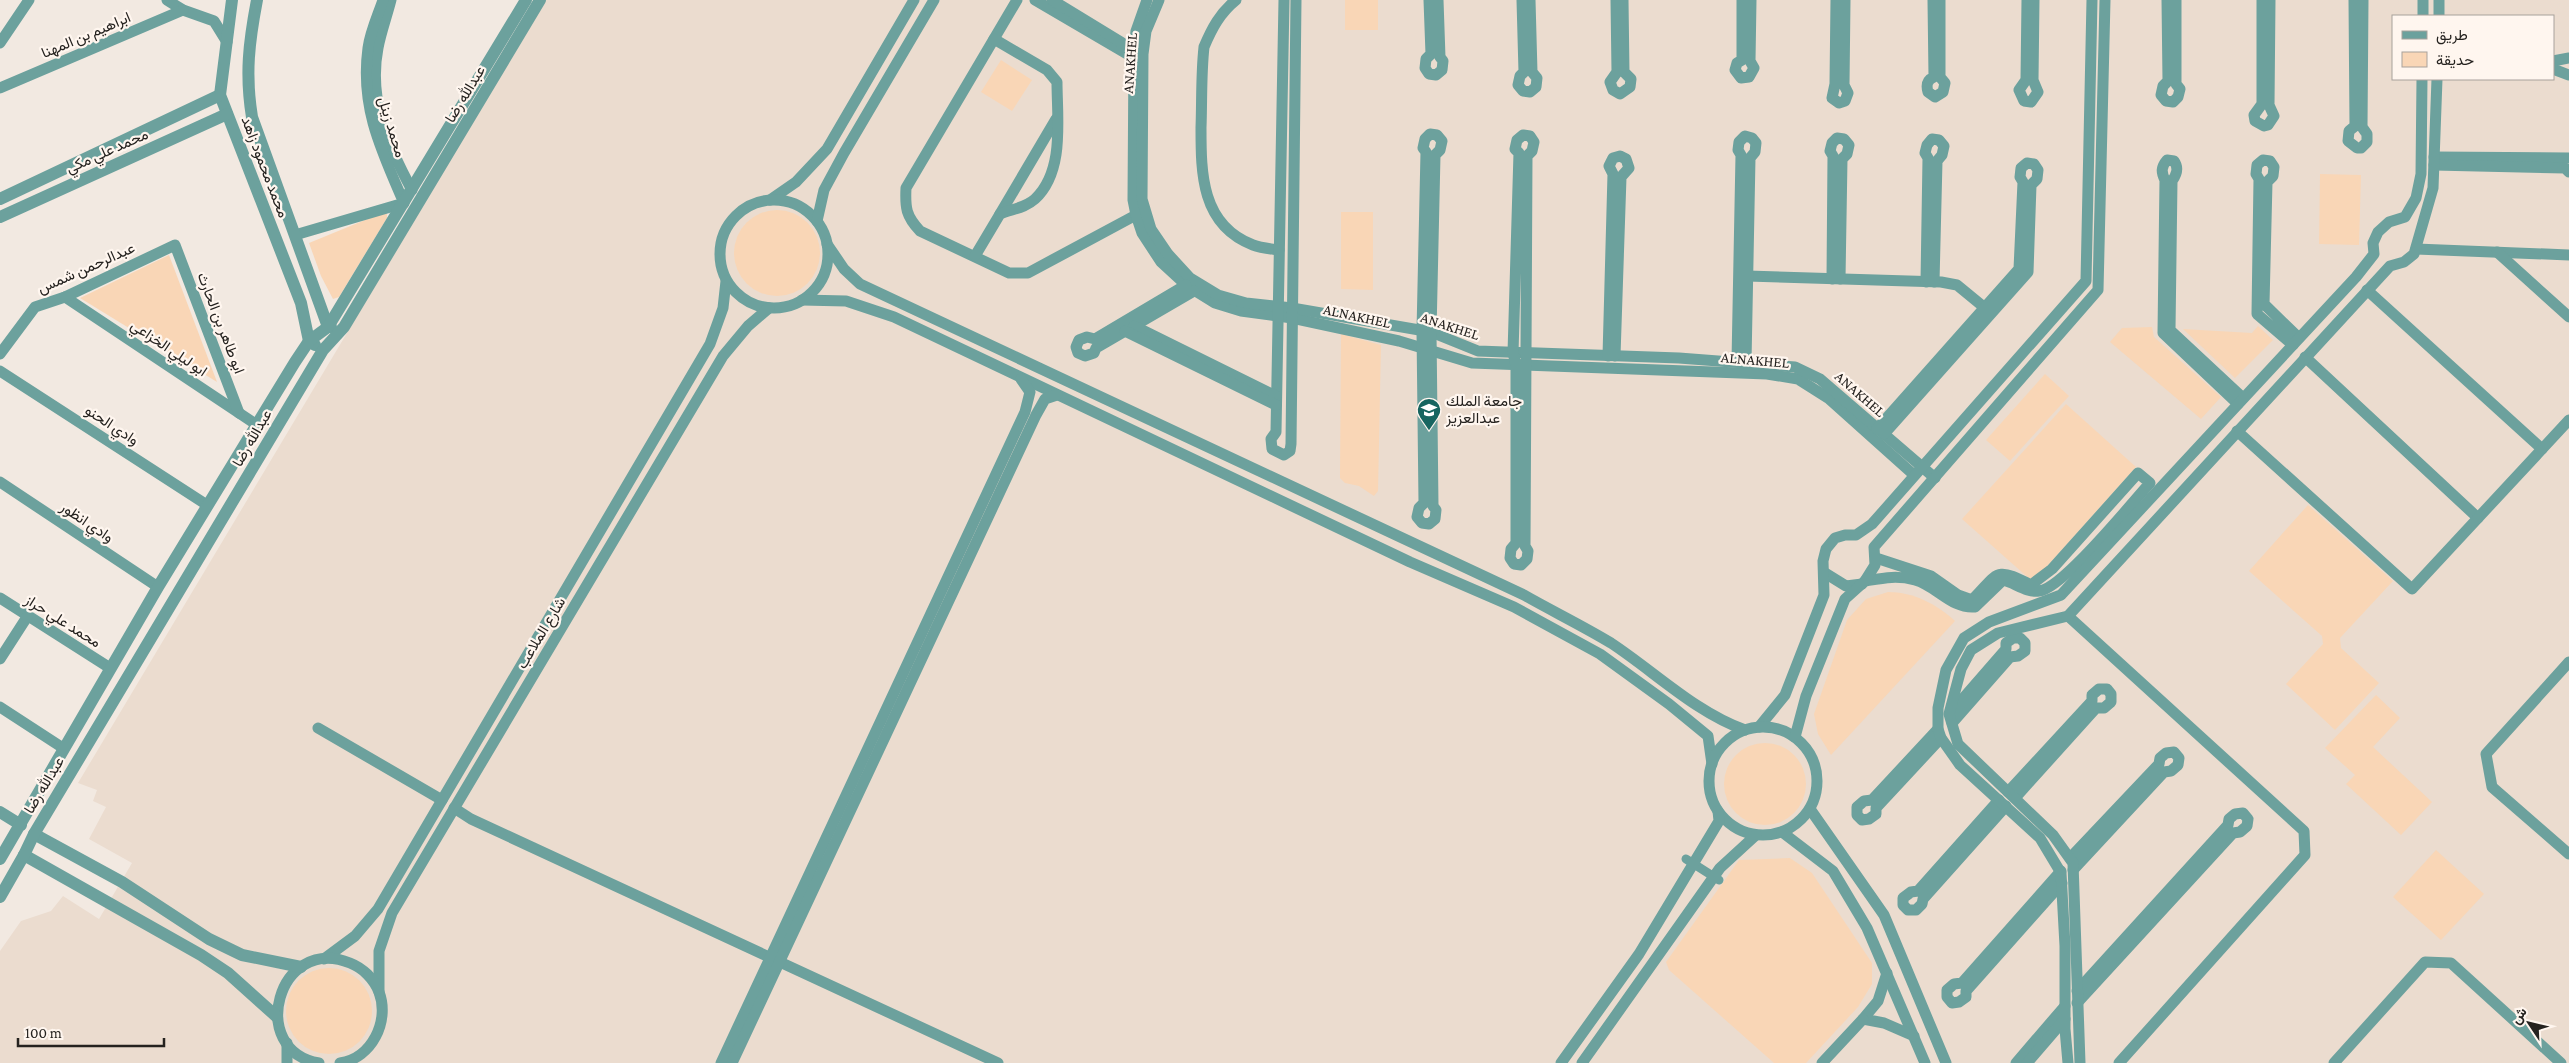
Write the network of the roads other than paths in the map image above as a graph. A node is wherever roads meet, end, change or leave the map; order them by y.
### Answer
1 (29, 0) edge
2 (167, 0) edge
3 (232, 0) edge
4 (257, 0) edge
5 (383, 0) edge
6 (391, 0) edge
7 (526, 0) edge
8 (540, 0) edge
9 (914, 0) edge
10 (934, 0) edge
11 (1017, 0) edge
12 (1035, 0) edge
13 (1052, 0) edge
14 (1147, 0) edge
15 (1158, 0) edge
16 (1236, 0) edge
17 (1284, 0) edge
18 (1296, 0) edge
19 (1429, 0) edge
20 (1438, 0) edge
21 (1522, 0) edge
22 (1530, 0) edge
23 (1616, 0) edge
24 (1624, 0) edge
25 (1742, 0) edge
26 (1751, 0) edge
27 (1836, 0) edge
28 (1845, 0) edge
29 (1933, 0) edge
30 (1940, 0) edge
31 (2027, 0) edge
32 (2034, 0) edge
33 (2092, 0) edge
34 (2105, 0) edge
35 (2167, 0) edge
36 (2176, 0) edge
37 (2262, 0) edge
38 (2270, 0) edge
39 (2354, 0) edge
40 (2363, 0) edge
41 (2423, 0) edge
42 (2439, 0) edge
43 (183, 10) junction
44 (2423, 15) edge
45 (2439, 15) edge
46 (994, 39) junction
47 (0, 42) edge
48 (227, 42) junction
49 (1134, 54) junction
50 (2569, 58) edge
51 (2554, 61) edge
52 (2554, 69) edge
53 (2569, 75) edge
54 (2422, 80) edge
55 (2437, 80) edge
56 (0, 88) edge
57 (220, 95) junction
58 (227, 114) junction
59 (1057, 117) junction
60 (2569, 158) edge
61 (2434, 161) junction
62 (2569, 172) edge
63 (412, 190) junction
64 (0, 199) edge
65 (770, 200) junction
66 (404, 203) junction
67 (1000, 214) junction
68 (1136, 214) junction
69 (0, 217) edge
70 (2399, 219) junction
71 (817, 221) junction
72 (295, 236) junction
73 (175, 244) joint
74 (827, 244) junction
75 (2417, 244) junction
76 (1279, 250) junction
77 (2497, 252) junction
78 (2374, 254) junction
79 (2569, 255) edge
80 (975, 256) junction
81 (2390, 266) junction
82 (1748, 276) junction
83 (1836, 279) junction
84 (726, 281) junction
85 (1930, 282) junction
86 (1190, 288) junction
87 (2368, 290) junction
88 (65, 297) junction
89 (802, 300) junction
90 (769, 308) junction
91 (1985, 308) junction
92 (1278, 312) junction
93 (1292, 313) junction
94 (2569, 317) edge
95 (328, 327) junction
96 (344, 327) junction
97 (1130, 328) junction
98 (1426, 332) junction
99 (2299, 338) junction
100 (309, 341) junction
101 (1427, 348) junction
102 (323, 350) junction
103 (0, 354) edge
104 (1519, 354) junction
105 (2308, 354) junction
106 (1612, 356) junction
107 (1741, 362) junction
108 (1521, 366) junction
109 (0, 371) edge
110 (1020, 377) junction
111 (2254, 386) junction
112 (1057, 395) junction
113 (1276, 400) junction
114 (2240, 401) junction
115 (2263, 403) junction
116 (239, 412) junction
117 (2569, 420) edge
118 (257, 425) junction
119 (2237, 431) junction
120 (1880, 432) junction
121 (2542, 449) junction
122 (1918, 471) junction
123 (1935, 478) junction
124 (0, 482) edge
125 (207, 505) junction
126 (2478, 518) junction
127 (1856, 535) junction
128 (1875, 553) junction
129 (1825, 573) junction
130 (1863, 583) junction
131 (158, 587) junction
132 (0, 598) edge
133 (2068, 616) junction
134 (27, 617) junction
135 (0, 659) edge
136 (2569, 662) edge
137 (110, 668) junction
138 (0, 707) edge
139 (1951, 719) junction
140 (1760, 727) junction
141 (318, 728) dead end
142 (1745, 730) junction
143 (1940, 734) junction
144 (1795, 737) junction
145 (62, 748) junction
146 (1712, 764) junction
147 (2007, 799) junction
148 (442, 800) junction
149 (454, 808) junction
150 (1810, 809) junction
151 (1718, 811) junction
152 (0, 812) edge
153 (20, 825) junction
154 (1782, 832) junction
155 (34, 834) junction
156 (1756, 835) junction
157 (4, 843) edge
158 (2569, 854) edge
159 (24, 856) junction
160 (0, 859) edge
161 (1690, 862) junction
162 (2072, 864) junction
163 (2061, 877) junction
164 (1716, 878) junction
165 (0, 897) edge
166 (324, 959) junction
167 (774, 960) junction
168 (301, 967) junction
169 (1887, 973) junction
170 (2077, 991) junction
171 (379, 992) junction
172 (2077, 1003) junction
173 (2065, 1006) junction
174 (277, 1017) junction
175 (1863, 1019) junction
176 (2065, 1020) junction
177 (1914, 1036) junction
178 (287, 1043) junction
179 (287, 1063) edge
180 (319, 1063) edge
181 (343, 1063) edge
182 (721, 1063) edge
183 (732, 1063) edge
184 (998, 1063) edge
185 (1561, 1063) edge
186 (1582, 1063) edge
187 (1822, 1063) edge
188 (1925, 1063) edge
189 (1946, 1063) edge
190 (2016, 1063) edge
191 (2027, 1063) edge
192 (2068, 1063) edge
193 (2080, 1063) edge
194 (2119, 1063) edge
195 (2334, 1063) edge
196 (2561, 1063) edge

1 - 47 street
2 - 43 street
3 - 48 street, محمد محمود زاهد
4 - 72 street, محمد محمود زاهد
5 - 66 street, محمد زينل
6 - 63 street, محمد زينل
7 - 63 street, عبدالله رضا
8 - 96 street, عبدالله رضا
9 - 65 street
10 - 71 street
11 - 46 street
12 - 49 street
13 - 49 street
14 - 49 street, ALNAKHEL
15 - 92 street, ANAKHEL
16 - 76 street
17 - 76 street
18 - 93 street
19 - 20 street
21 - 22 street
23 - 24 street
25 - 26 street
27 - 28 street
29 - 30 street
31 - 32 street
33 - 122 street
34 - 123 street
35 - 36 street
37 - 38 street
39 - 40 street
41 - 44 street
42 - 45 street
43 - 48 street
43 - 56 street, ابراهيم بن المهنا
46 - 59 street
46 - 80 street
48 - 57 street, محمد محمود زاهد
49 - 68 street, ALNAKHEL
50 - 51 street
52 - 53 street
54 - 70 street
55 - 61 street
57 - 58 street, محمد محمود زاهد
57 - 64 street, محمد علي مكي
58 - 69 street, محمد علي مكي
58 - 100 street, محمد محمود زاهد
59 - 67 street
59 - 67 street
60 - 61 street
61 - 62 street
61 - 75 street
63 - 66 street, عبدالله رضا
65 - 71 street
65 - 84 street
66 - 72 street
66 - 95 street, عبدالله رضا
67 - 80 street
68 - 80 street
68 - 86 street, ALNAKHEL
70 - 75 street
70 - 78 street
71 - 74 street
72 - 95 street, محمد محمود زاهد
73 - 88 street, عبدالرحمن شمس
73 - 116 street, ابو طاهر بن الحارث
74 - 89 street
74 - 142 street
75 - 77 street
75 - 81 street
76 - 92 street
77 - 79 street
77 - 94 street
78 - 81 street
78 - 99 street
81 - 87 street
82 - 83 street
82 - 107 street
82 - 107 street
83 - 83 street
83 - 85 street
84 - 90 street
84 - 148 street, شارع الملاعب
85 - 85 street
85 - 91 street
86 - 92 street, ALNAKHEL
86 - 97 street
86 - 97 street
87 - 105 street
87 - 121 street
88 - 103 street, عبدالرحمن شمس
88 - 116 street, ابو ليلي الخزاعي
89 - 90 street
89 - 110 street
90 - 149 street, شارع الملاعب
91 - 120 street
91 - 120 street
92 - 93 street, ALNAKHEL
92 - 113 street
93 - 98 street, ANAKHEL
93 - 101 street, ALNAKHEL
93 - 113 street
95 - 96 street
95 - 100 street, عبدالله رضا
96 - 102 street, عبدالله رضا
97 - 113 street
98 - 98 street
98 - 101 street
98 - 104 street, ANAKHEL
99 - 99 street
99 - 105 street
99 - 111 street
100 - 102 street
100 - 118 street, عبدالله رضا
101 - 101 street
101 - 108 street, ALNAKHEL
102 - 155 street, عبدالله رضا
104 - 104 street
104 - 106 street, ANAKHEL
104 - 108 street
105 - 115 street
105 - 126 street
106 - 106 street
106 - 107 street, ANAKHEL
107 - 120 street, ANAKHEL
108 - 108 street
108 - 122 street, ALNAKHEL
109 - 125 street, وادي الحنو
110 - 112 street
110 - 167 street
111 - 114 street
111 - 115 street
112 - 146 street
112 - 167 street
114 - 114 street
114 - 143 street
115 - 119 street
116 - 118 street, ابو ليلي الخزاعي
117 - 121 street
118 - 125 street, عبدالله رضا
119 - 126 street
119 - 133 street
120 - 122 street, ANAKHEL
121 - 126 street
122 - 123 street, ANAKHEL
122 - 127 street
123 - 128 street
124 - 131 street, وادي انظور
125 - 131 street, عبدالله رضا
127 - 128 street
127 - 129 street
128 - 130 street
128 - 130 street
129 - 130 street
129 - 140 street
130 - 144 street
131 - 137 street, عبدالله رضا
132 - 134 street, محمد علي حراز
133 - 139 street
133 - 194 street
134 - 135 street
134 - 137 street, محمد علي حراز
136 - 158 street
137 - 145 street, عبدالله رضا
138 - 145 street
139 - 139 street
139 - 147 street
140 - 142 street
140 - 144 street
141 - 148 street
142 - 146 street
143 - 143 street
143 - 147 street
144 - 150 street
145 - 153 street, عبدالله رضا
146 - 151 street
147 - 147 street
147 - 147 street
147 - 162 street
147 - 163 street
148 - 166 street, شارع الملاعب
149 - 167 street
149 - 171 street, شارع الملاعب
150 - 154 street
150 - 189 street
151 - 156 street
151 - 161 street
152 - 153 street
153 - 157 street, عبدالله رضا
154 - 156 street
154 - 169 street
155 - 159 street, عبدالله رضا
155 - 168 street
156 - 164 street
157 - 160 street, عبدالله رضا
159 - 165 street, عبدالله رضا
159 - 174 street
161 - 164 street
161 - 185 street
162 - 162 street
162 - 170 street
163 - 163 street
163 - 173 street
164 - 186 street
166 - 168 street
166 - 171 street
167 - 182 street
167 - 183 street
167 - 184 street
168 - 174 street
169 - 175 street
169 - 177 street
170 - 172 street
170 - 172 street
171 - 181 street, شارع الملاعب
172 - 193 street
173 - 176 street
173 - 190 street
174 - 178 street
175 - 177 street
175 - 187 street
176 - 191 street
176 - 192 street
177 - 188 street
178 - 179 street
178 - 180 street
195 - 196 street

